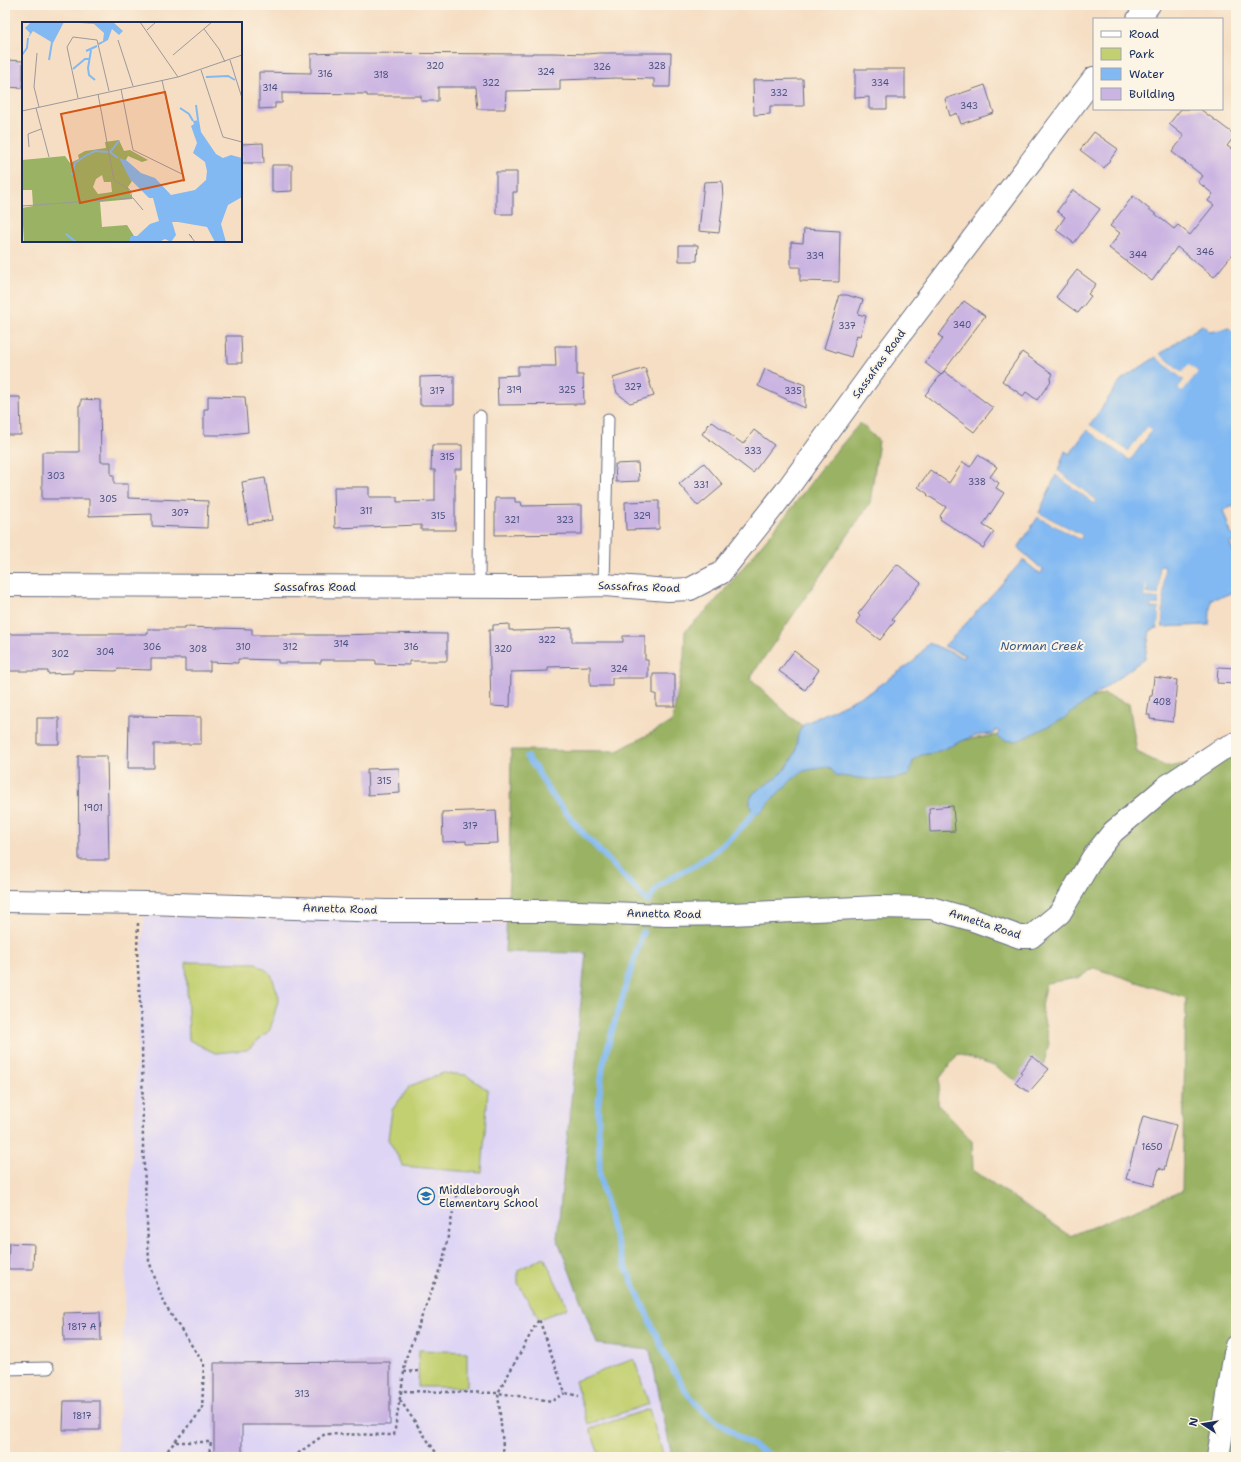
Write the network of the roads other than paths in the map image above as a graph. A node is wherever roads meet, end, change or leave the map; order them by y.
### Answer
1 (1149, 5) edge
2 (1139, 18) edge
3 (1093, 79) edge
4 (480, 416) dead end
5 (608, 419) dead end
6 (5, 585) edge
7 (604, 585) junction
8 (479, 587) junction
9 (1236, 743) edge
10 (5, 901) edge
11 (1236, 1346) edge
12 (48, 1368) dead end
13 (5, 1369) edge
14 (1218, 1457) edge

1 - 2 street
3 - 7 street, Sassafras Road
4 - 8 lane
5 - 7 lane
6 - 8 street, Sassafras Road
7 - 8 street, Sassafras Road
9 - 10 street, Annetta Road
11 - 14 street
12 - 13 lane

